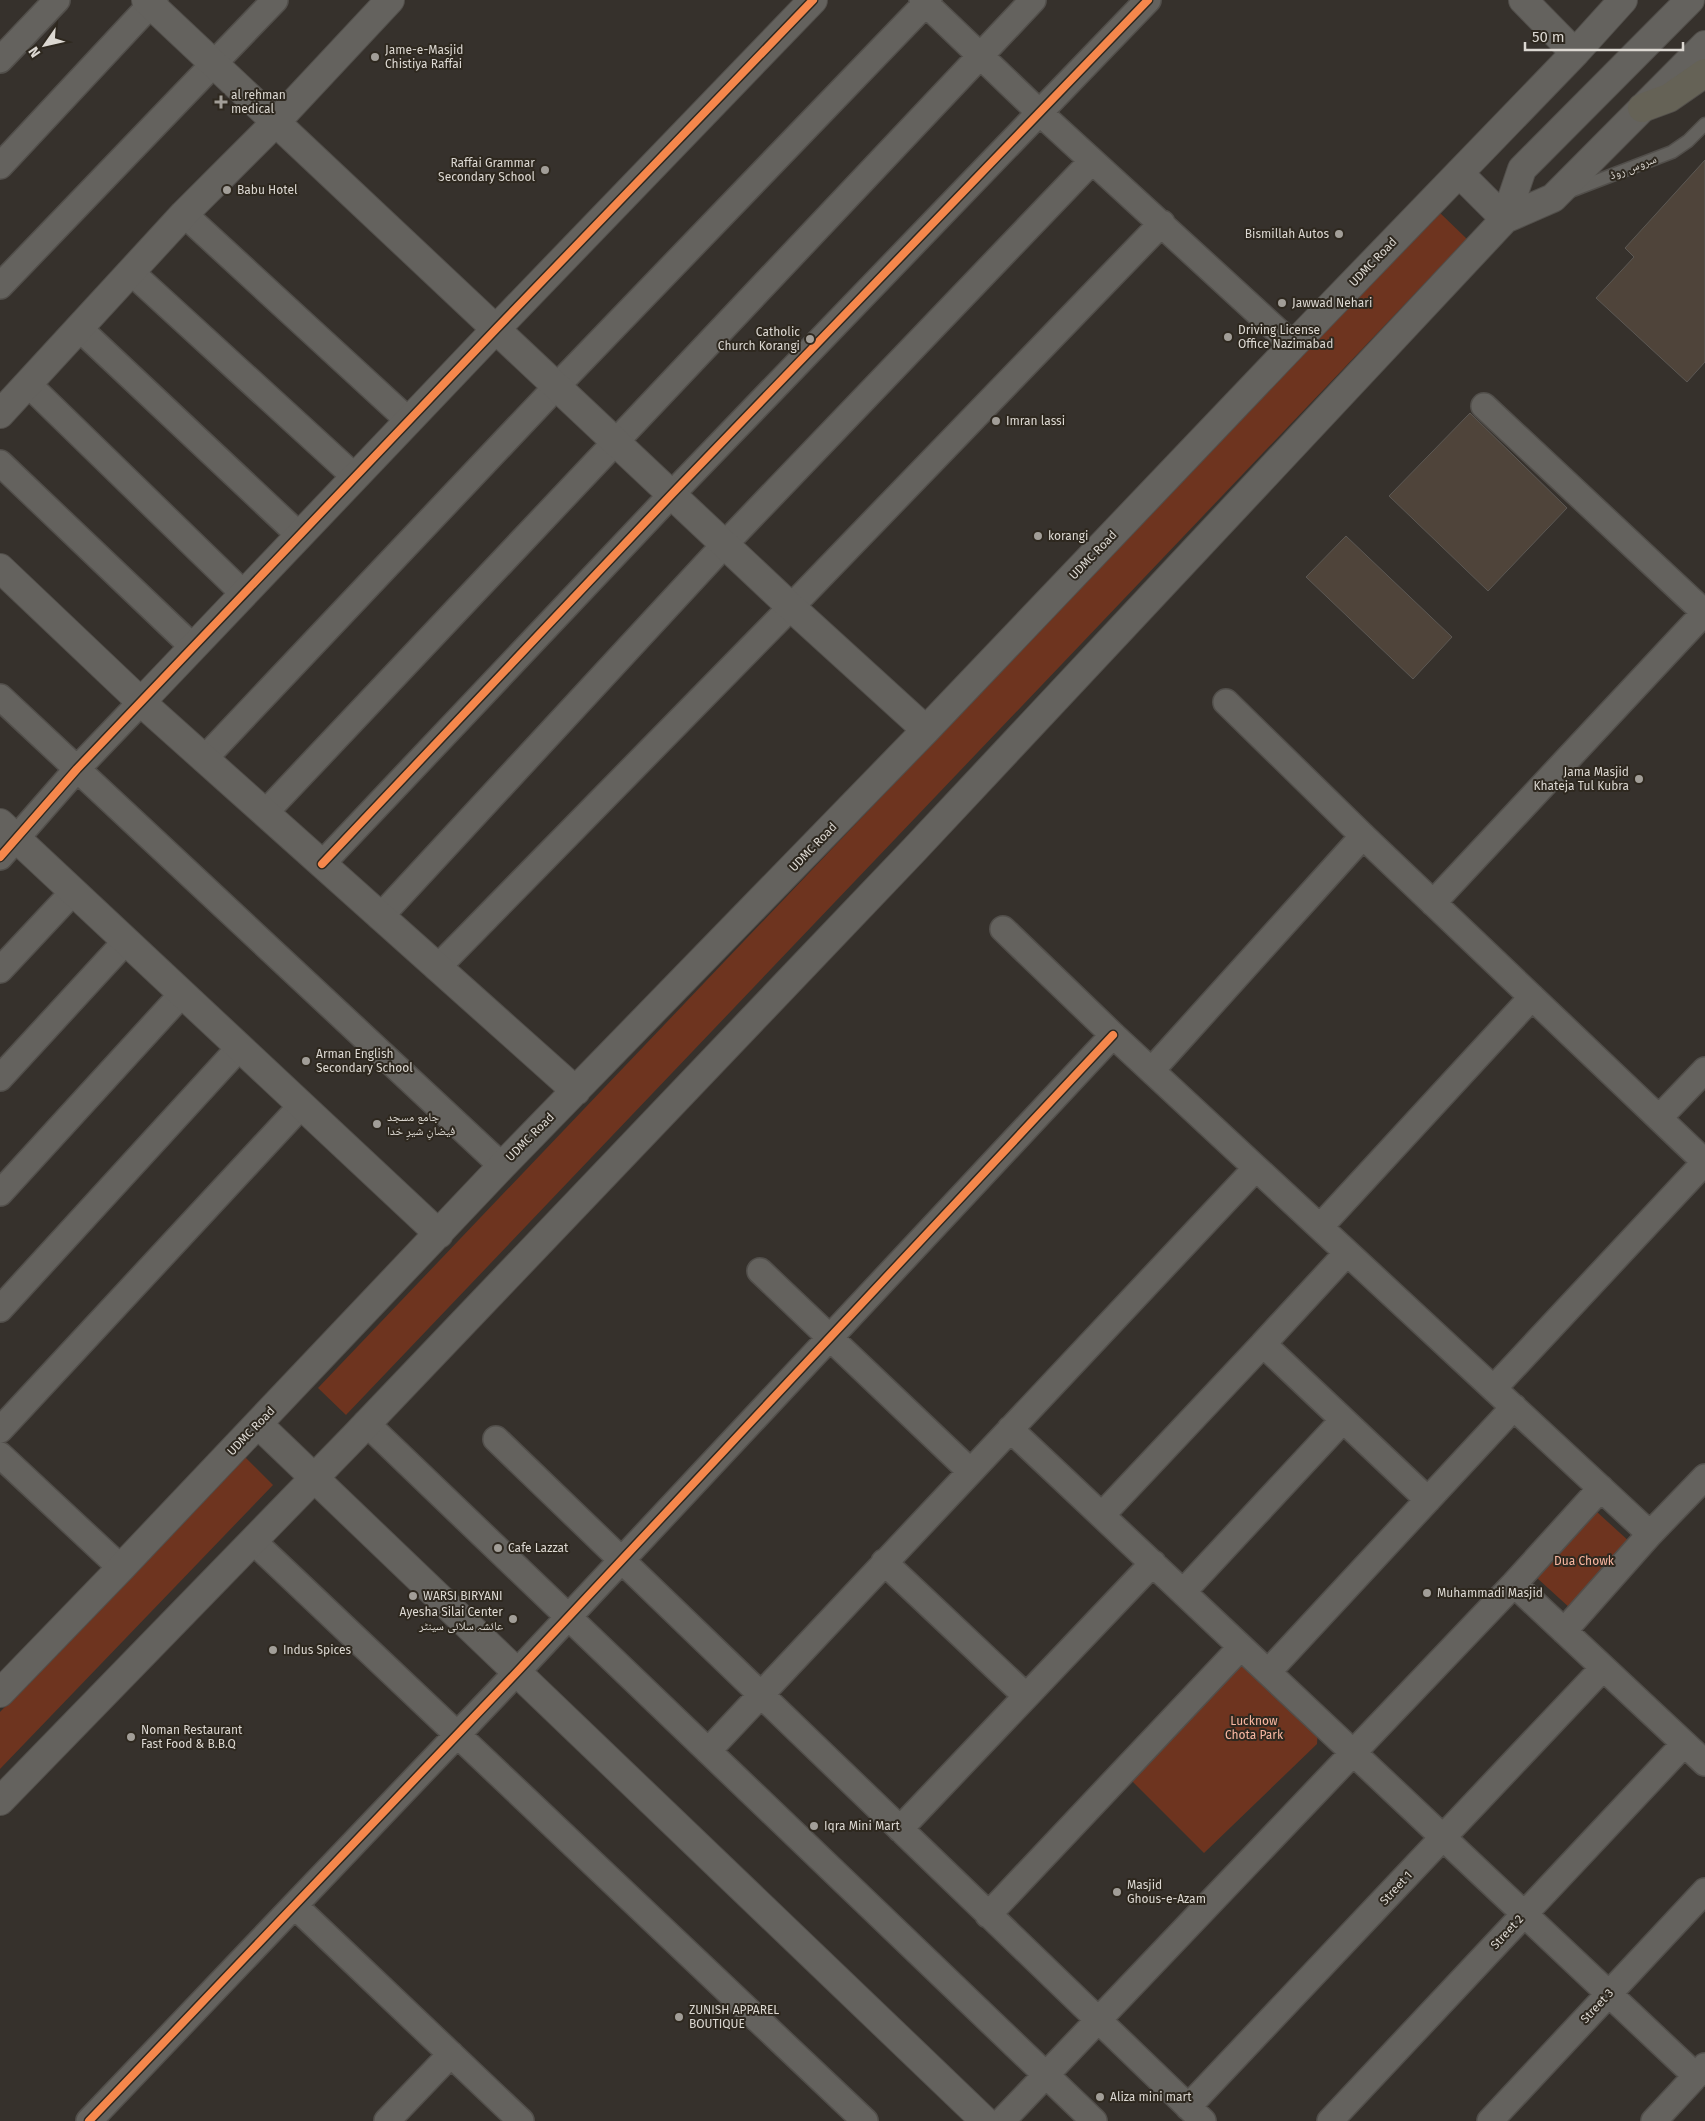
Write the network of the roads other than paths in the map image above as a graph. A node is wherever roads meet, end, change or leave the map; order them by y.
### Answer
1 (57, 0) edge
2 (275, 0) edge
3 (390, 0) edge
4 (813, 0) edge
5 (1033, 0) edge
6 (1148, 0) edge
7 (1523, 0) edge
8 (1623, 0) edge
9 (1690, 0) edge
10 (150, 1) edge
11 (925, 1) edge
12 (1705, 45) edge
13 (1575, 53) junction
14 (980, 56) junction
15 (0, 60) edge
16 (214, 64) junction
17 (1705, 73) edge
18 (1642, 108) junction
19 (1039, 112) junction
20 (275, 123) junction
21 (1705, 124) edge
22 (1092, 160) junction
23 (0, 166) edge
24 (1459, 173) junction
25 (1553, 198) junction
26 (184, 214) junction
27 (1505, 219) junction
28 (1162, 223) junction
29 (131, 272) junction
30 (0, 286) edge
31 (79, 328) junction
32 (496, 329) junction
33 (1293, 345) junction
34 (28, 384) junction
35 (557, 386) junction
36 (1484, 406) dead end
37 (0, 414) edge
38 (408, 421) junction
39 (615, 441) junction
40 (0, 463) edge
41 (355, 477) junction
42 (672, 494) junction
43 (299, 536) junction
44 (725, 544) junction
45 (0, 568) edge
46 (244, 594) junction
47 (791, 607) junction
48 (1705, 613) edge
49 (193, 647) junction
50 (0, 697) edge
51 (141, 702) junction
52 (1226, 702) dead end
53 (926, 730) junction
54 (204, 759) junction
55 (77, 769) junction
56 (265, 813) junction
57 (1363, 836) junction
58 (6, 840) edge
59 (322, 864) junction
60 (73, 892) junction
61 (1433, 904) junction
62 (380, 917) junction
63 (1003, 929) dead end
64 (126, 941) junction
65 (438, 968) junction
66 (0, 970) edge
67 (182, 994) junction
68 (1532, 997) junction
69 (1113, 1035) junction
70 (238, 1048) junction
71 (1152, 1070) junction
72 (1705, 1070) edge
73 (0, 1078) edge
74 (576, 1091) junction
75 (300, 1106) junction
76 (1659, 1118) junction
77 (1705, 1162) edge
78 (502, 1166) junction
79 (1256, 1168) junction
80 (0, 1193) edge
81 (1320, 1228) junction
82 (439, 1234) junction
83 (1347, 1253) junction
84 (760, 1271) dead end
85 (0, 1309) edge
86 (830, 1338) junction
87 (1263, 1344) junction
88 (1494, 1388) junction
89 (1514, 1407) junction
90 (1343, 1420) junction
91 (366, 1423) junction
92 (258, 1424) junction
93 (1010, 1429) junction
94 (0, 1430) edge
95 (496, 1439) dead end
96 (0, 1455) edge
97 (970, 1471) junction
98 (1705, 1477) edge
99 (314, 1478) junction
100 (1601, 1488) junction
101 (1428, 1500) junction
102 (1102, 1515) junction
103 (1650, 1534) junction
104 (253, 1541) junction
105 (622, 1561) junction
106 (884, 1562) junction
107 (1153, 1563) junction
108 (121, 1568) junction
109 (1514, 1584) junction
110 (1183, 1592) junction
111 (569, 1617) junction
112 (1564, 1631) junction
113 (1241, 1646) junction
114 (1603, 1668) junction
115 (517, 1672) junction
116 (1268, 1672) junction
117 (0, 1693) edge
118 (760, 1695) junction
119 (1026, 1696) junction
120 (458, 1735) junction
121 (1684, 1744) junction
122 (708, 1751) junction
123 (1354, 1752) junction
124 (1705, 1763) edge
125 (0, 1801) edge
126 (900, 1829) junction
127 (1444, 1837) junction
128 (1705, 1891) edge
129 (295, 1906) junction
130 (988, 1914) junction
131 (1524, 1914) junction
132 (1609, 1994) junction
133 (1098, 2020) junction
134 (451, 2054) junction
135 (1700, 2071) edge
136 (1046, 2075) junction
137 (1196, 2114) edge
138 (89, 2121) edge
139 (387, 2121) edge
140 (521, 2121) edge
141 (865, 2121) edge
142 (985, 2121) edge
143 (1002, 2121) edge
144 (1094, 2121) edge
145 (1330, 2121) edge
146 (1490, 2121) edge
147 (1654, 2121) edge

1 - 15 street
2 - 16 street
3 - 20 main road
4 - 32 main road
5 - 14 street
6 - 19 street
7 - 13 main road
8 - 13 main road, UDMC Road
9 - 27 main road
10 - 16 main road
10 - 23 street
11 - 14 street
11 - 35 street
12 - 18 main road
13 - 24 main road, UDMC Road
14 - 19 street
14 - 39 street
16 - 20 main road
16 - 30 street
17 - 18 main road
18 - 25 main road
19 - 22 street
19 - 42 street
20 - 26 main road
20 - 32 main road
21 - 25 lane, سروس روڈ
22 - 28 street
22 - 44 street
24 - 27 main road
24 - 33 main road, UDMC Road
25 - 27 main road
26 - 29 main road
26 - 38 street
27 - 91 main road
28 - 33 street
28 - 47 street
29 - 31 main road
29 - 41 street
31 - 34 main road
31 - 43 street
32 - 35 main road
32 - 38 main road
33 - 53 main road, UDMC Road
34 - 37 main road
34 - 46 street
35 - 39 main road
35 - 54 street
36 - 48 street
38 - 41 main road
39 - 42 main road
39 - 56 street
40 - 49 street
41 - 43 main road
42 - 44 main road
42 - 59 street
43 - 46 main road
44 - 47 main road
44 - 62 street
45 - 51 main road
46 - 49 main road
47 - 53 main road
47 - 65 street
48 - 61 street
49 - 51 main road
50 - 55 street
51 - 54 main road
51 - 55 street
52 - 57 street
53 - 74 main road, UDMC Road
54 - 56 main road
55 - 58 street
55 - 78 street
56 - 59 main road
57 - 61 street
57 - 71 street
58 - 60 main road
59 - 62 main road
60 - 64 main road
60 - 66 street
61 - 68 street
62 - 65 main road
63 - 69 street
64 - 67 main road
64 - 73 street
65 - 74 main road
67 - 70 main road
67 - 80 street
68 - 76 street
68 - 81 street
69 - 71 street
69 - 86 street
70 - 75 main road
70 - 85 street
71 - 79 street
72 - 76 street
74 - 78 main road, UDMC Road
75 - 82 main road
75 - 94 street
76 - 77 street
77 - 88 street
78 - 82 main road, UDMC Road
79 - 81 street
79 - 93 street
81 - 83 street
82 - 92 main road, UDMC Road
83 - 87 street
83 - 88 street
84 - 86 street
86 - 97 street
86 - 105 street
87 - 90 street
87 - 102 street
88 - 89 street
89 - 100 street
89 - 101 street
90 - 101 street
90 - 110 street
91 - 99 main road
91 - 111 street
92 - 99 main road
92 - 108 main road, UDMC Road
93 - 97 street
93 - 102 street
95 - 105 street
96 - 108 street
97 - 106 street
98 - 103 street
99 - 104 main road
99 - 115 main road
100 - 103 street
100 - 109 street
101 - 116 street
102 - 107 street
103 - 112 street
104 - 120 street
104 - 125 main road
105 - 111 street
105 - 118 street
106 - 118 street
106 - 119 street
107 - 110 street
107 - 119 street
108 - 117 main road, UDMC Road
109 - 112 street
109 - 123 street
110 - 113 street
111 - 115 street
111 - 122 street
112 - 114 street
113 - 116 street
113 - 130 street
114 - 121 street
114 - 127 street, Street 1
115 - 120 street
115 - 142 main road
116 - 123 street
118 - 122 street
118 - 126 street
119 - 126 street
120 - 129 street
120 - 141 street
121 - 124 street
121 - 131 street, Street 2
122 - 136 street
123 - 127 street
123 - 133 street
126 - 130 street
127 - 131 street
127 - 137 street, Street 1
128 - 132 street, Street 3
129 - 134 street
129 - 138 street
130 - 133 street
131 - 132 street
131 - 145 street, Street 2
132 - 135 street
132 - 146 street, Street 3
133 - 136 street
133 - 137 street
134 - 139 street
134 - 140 street
135 - 147 street
136 - 143 street
136 - 144 street

